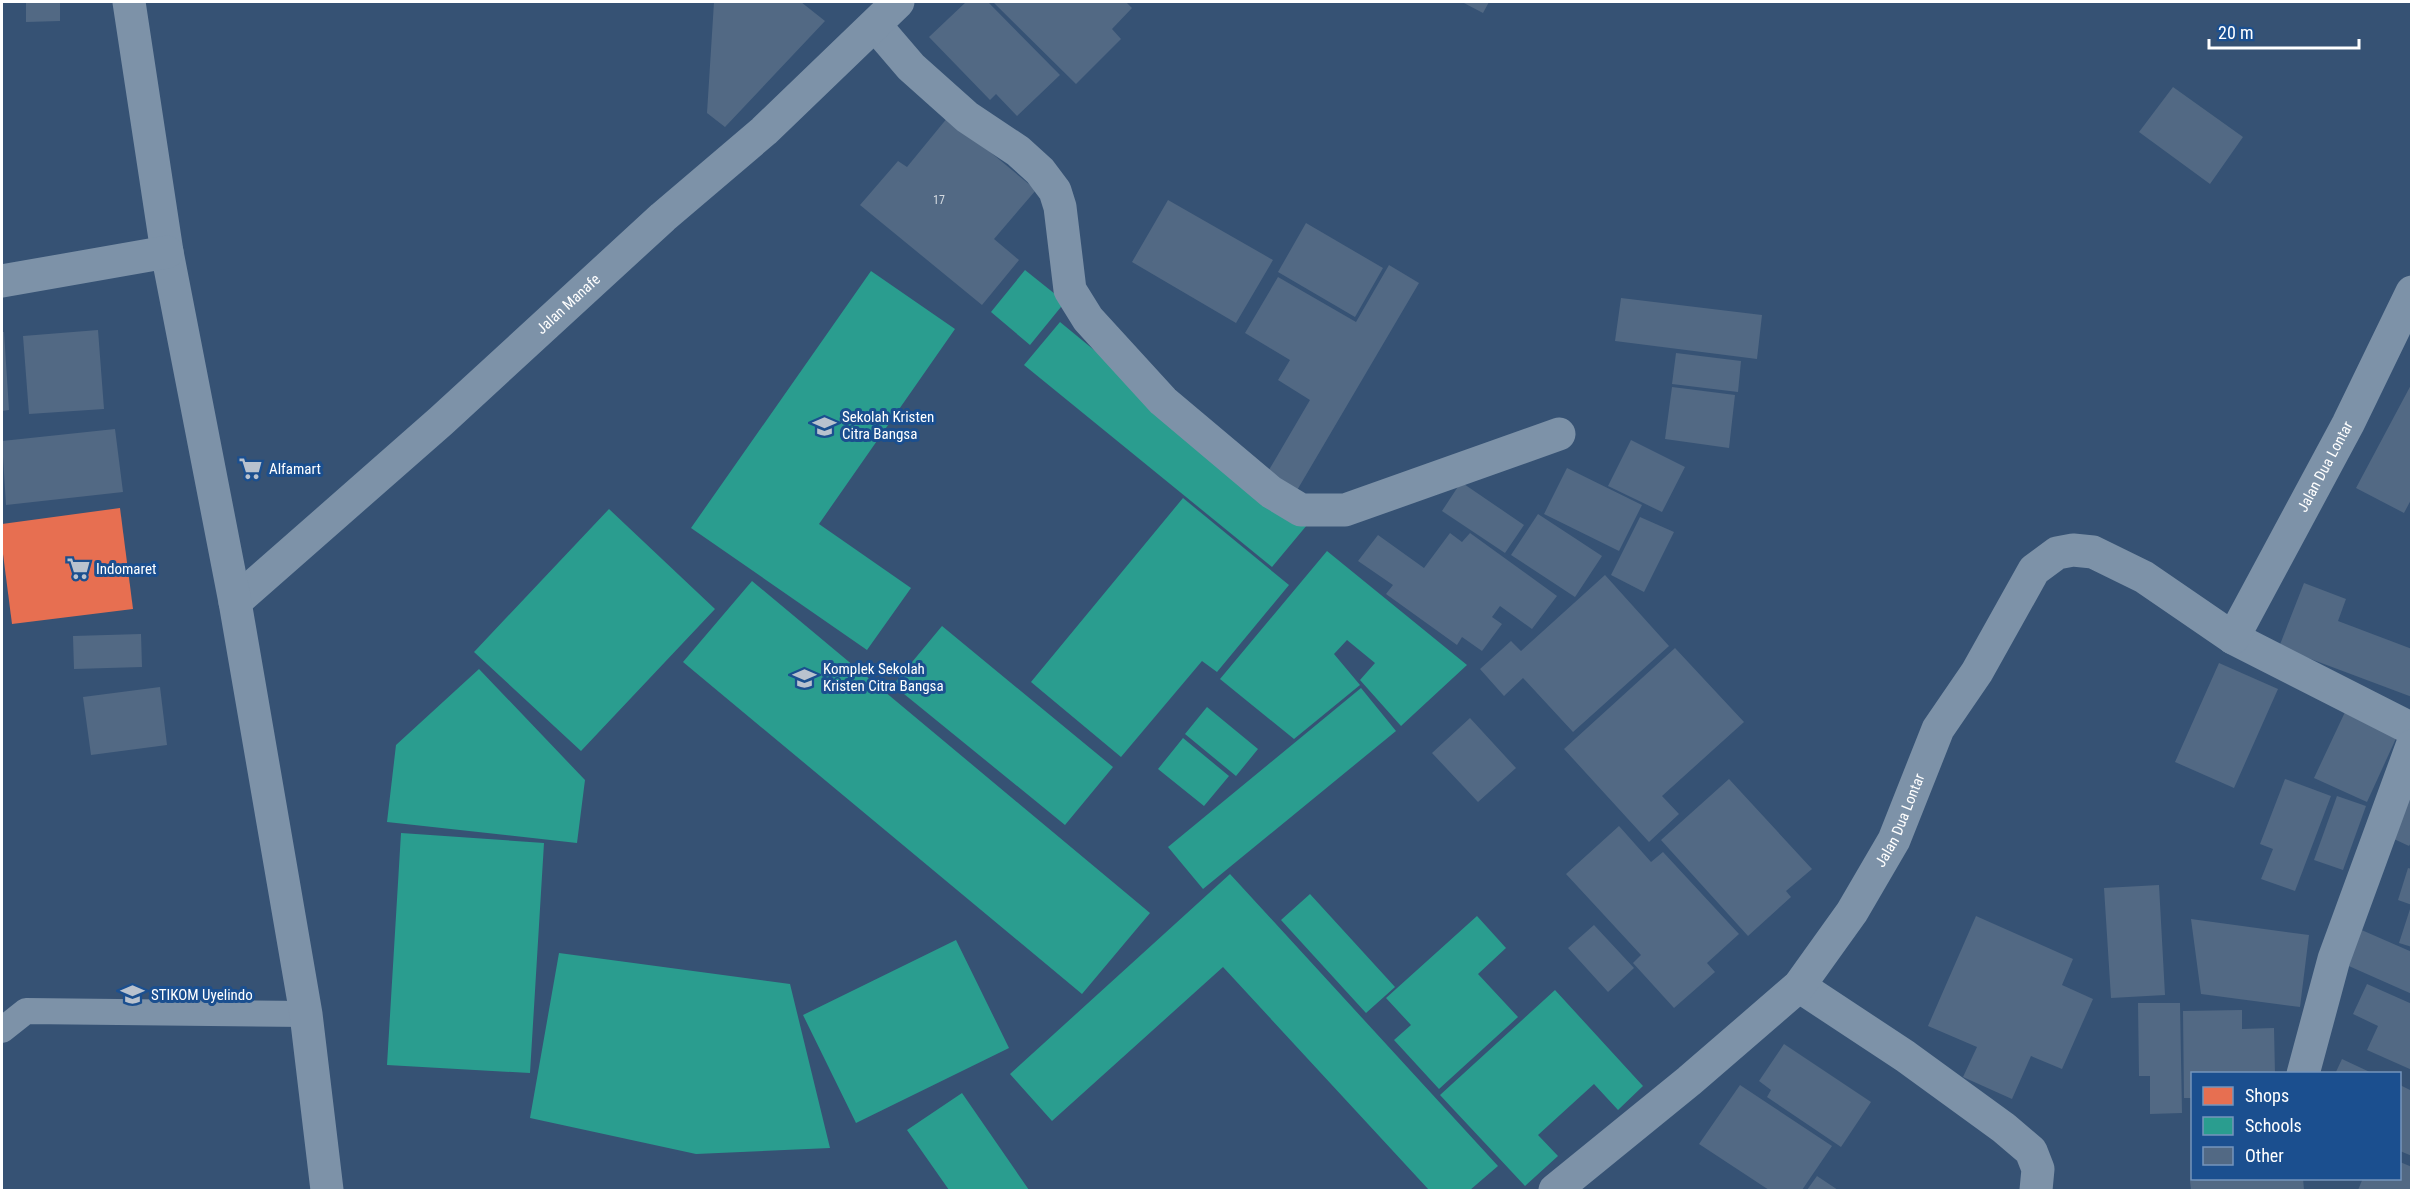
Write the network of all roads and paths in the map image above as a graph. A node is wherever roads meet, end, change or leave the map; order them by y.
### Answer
1 (129, 2) edge
2 (898, 2) edge
3 (875, 25) junction
4 (167, 252) junction
5 (2, 281) edge
6 (2412, 292) edge
7 (1559, 434) dead end
8 (235, 602) junction
9 (2233, 638) junction
10 (2412, 729) edge
11 (2412, 746) edge
12 (1799, 986) junction
13 (306, 1014) junction
14 (2, 1030) edge
15 (2304, 1072) edge
16 (327, 1191) edge
17 (1555, 1191) edge
18 (2036, 1191) edge

1 - 4 street
2 - 3 street, Jalan Manafe
3 - 7 street
3 - 8 street, Jalan Manafe
4 - 5 street
4 - 8 street
6 - 9 street, Jalan Dua Lontar
8 - 13 street
9 - 10 street, Jalan Dua Lontar
9 - 12 street, Jalan Dua Lontar
11 - 15 street
12 - 17 street, Jalan Dua Lontar
12 - 18 street
13 - 14 lane
13 - 16 street

